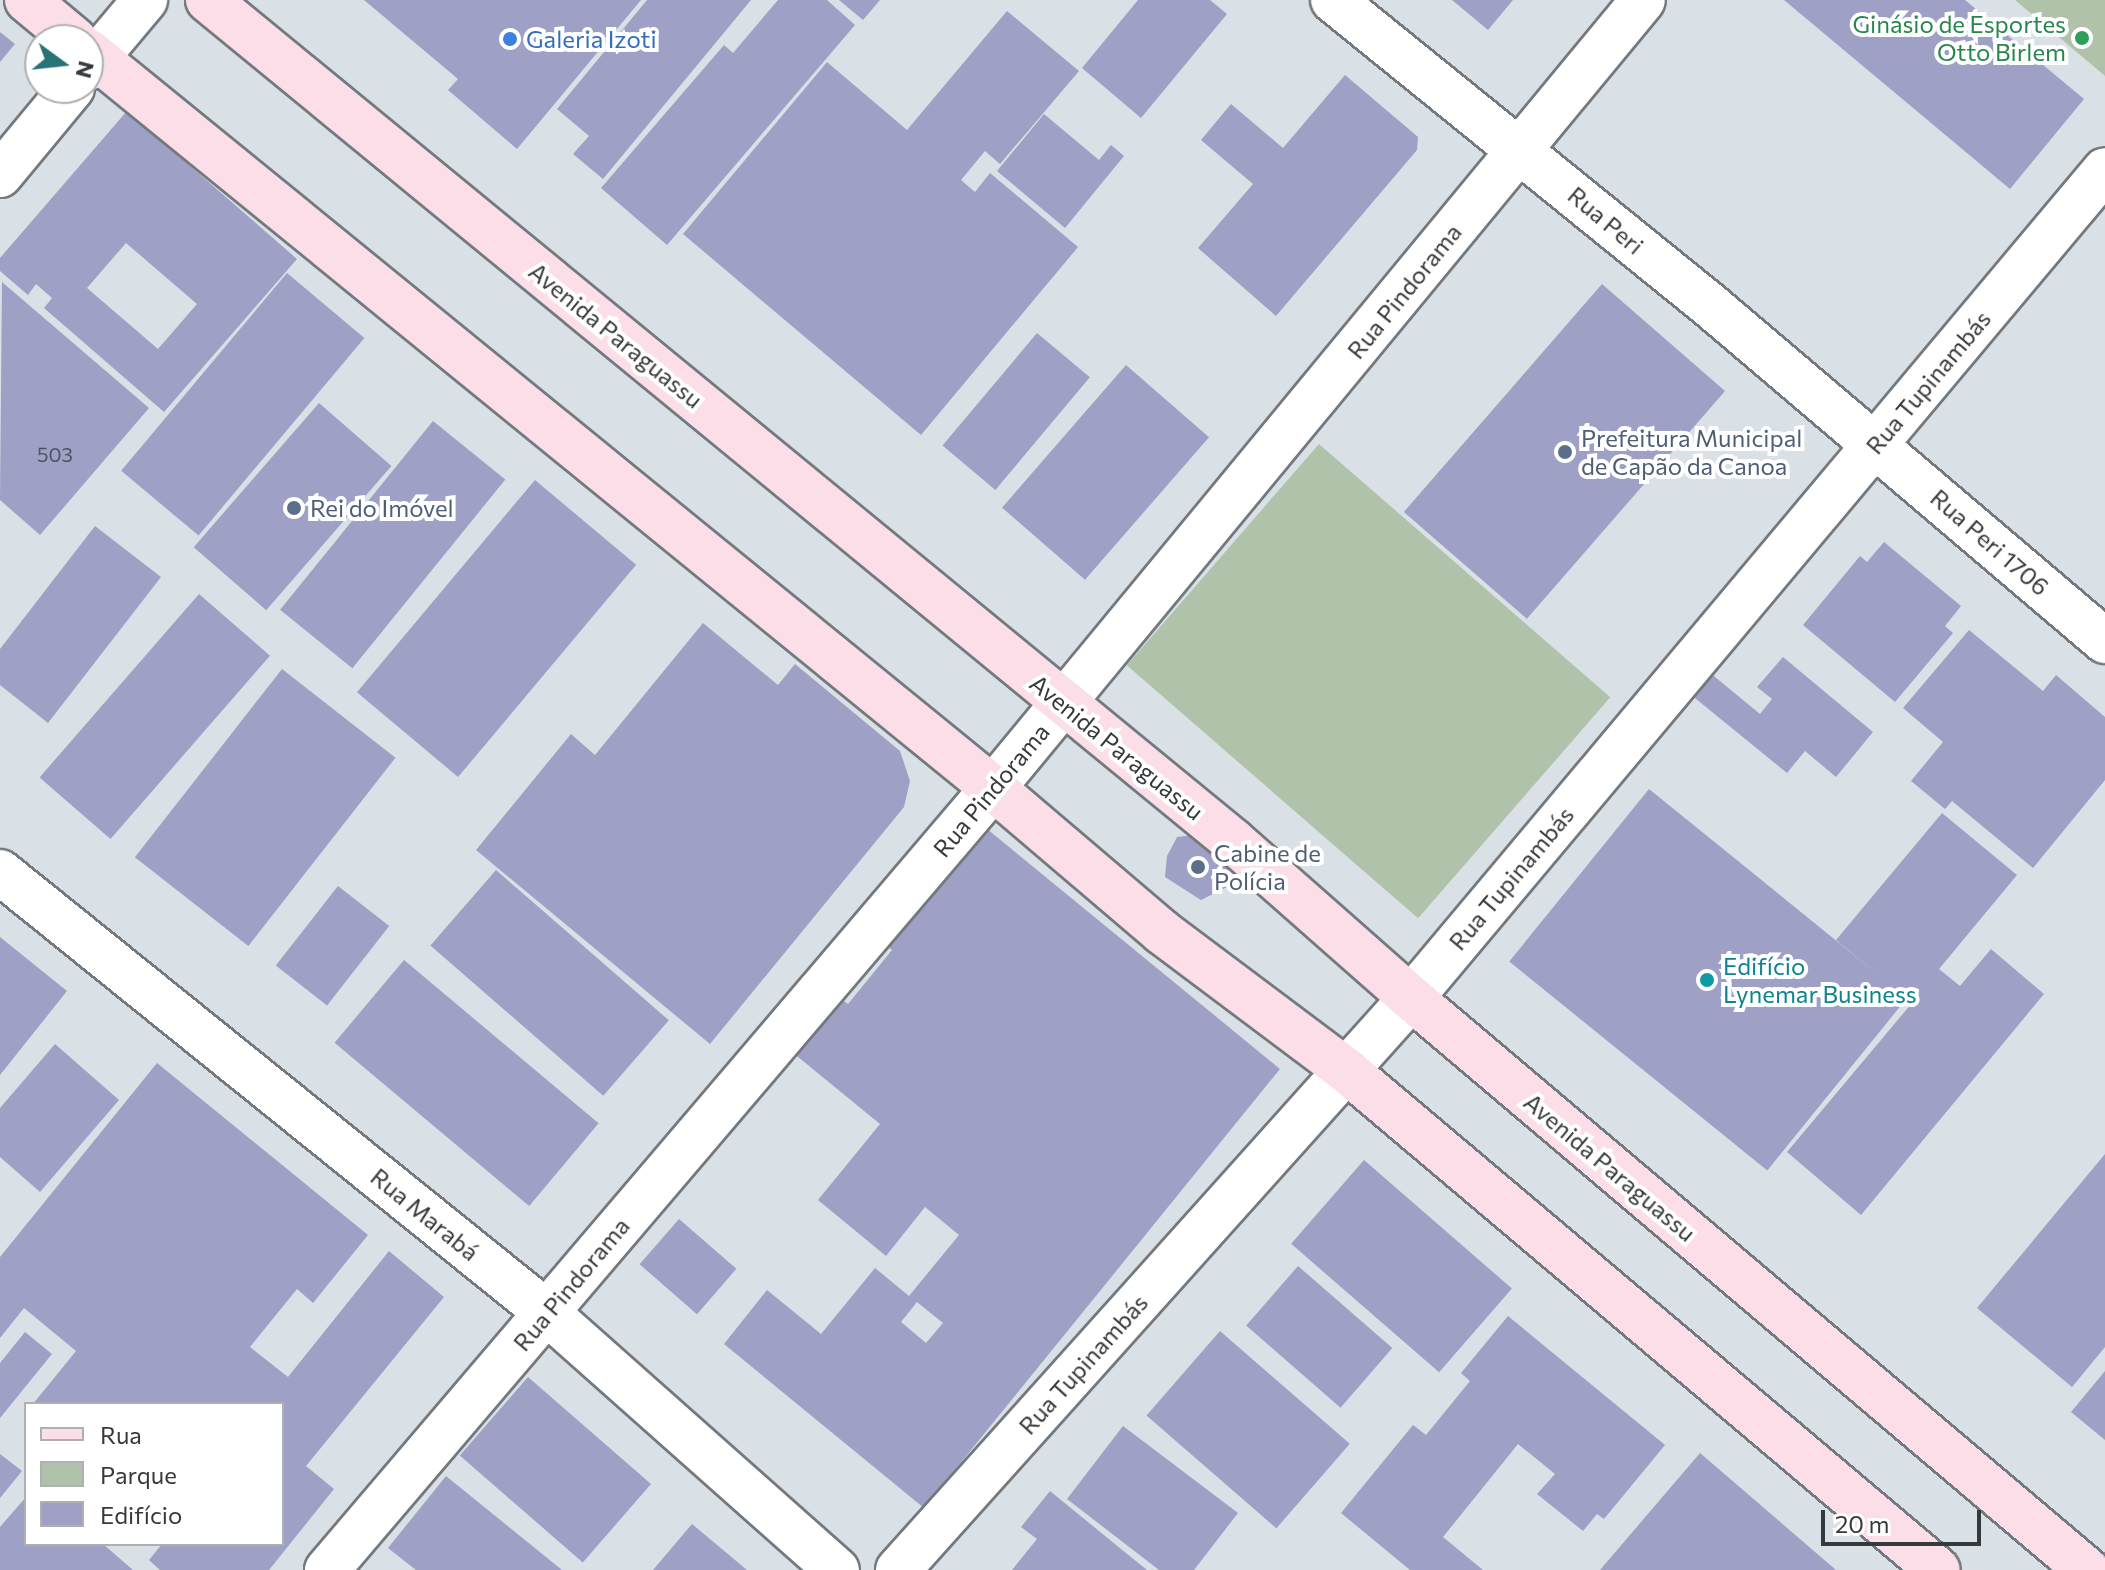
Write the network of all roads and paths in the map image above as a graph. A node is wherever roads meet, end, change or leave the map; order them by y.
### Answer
1 (27, 0) edge
2 (145, 0) edge
3 (208, 0) edge
4 (1333, 0) edge
5 (1643, 0) edge
6 (49, 24) edge
7 (104, 41) edge
8 (104, 77) edge
9 (52, 104) edge
10 (1520, 149) junction
11 (2105, 170) edge
12 (0, 175) edge
13 (1876, 444) junction
14 (2105, 641) edge
15 (1064, 703) junction
16 (993, 788) junction
17 (0, 872) edge
18 (1411, 998) junction
19 (1347, 1071) junction
20 (546, 1312) junction
21 (327, 1570) edge
22 (837, 1570) edge
23 (898, 1570) edge
24 (1938, 1570) edge
25 (2087, 1570) edge

1 - 6 main road
2 - 7 street
3 - 15 main road, Avenida Paraguassu
4 - 10 street, Rua Peri
5 - 10 street, Rua Pindorama
8 - 16 main road
9 - 12 street
10 - 13 street, Rua Peri
10 - 15 street, Rua Pindorama
11 - 13 street, Rua Tupinambás
13 - 14 street, Rua Peri 1706
13 - 18 street, Rua Tupinambás
15 - 16 street, Rua Pindorama
15 - 18 main road, Avenida Paraguassu
16 - 19 main road
16 - 20 street, Rua Pindorama
17 - 20 street, Rua Marabá
18 - 19 street, Rua Tupinambás
18 - 25 main road, Avenida Paraguassu
19 - 23 street, Rua Tupinambás
19 - 24 main road
20 - 21 street, Rua Pindorama
20 - 22 street, Rua Marabá

